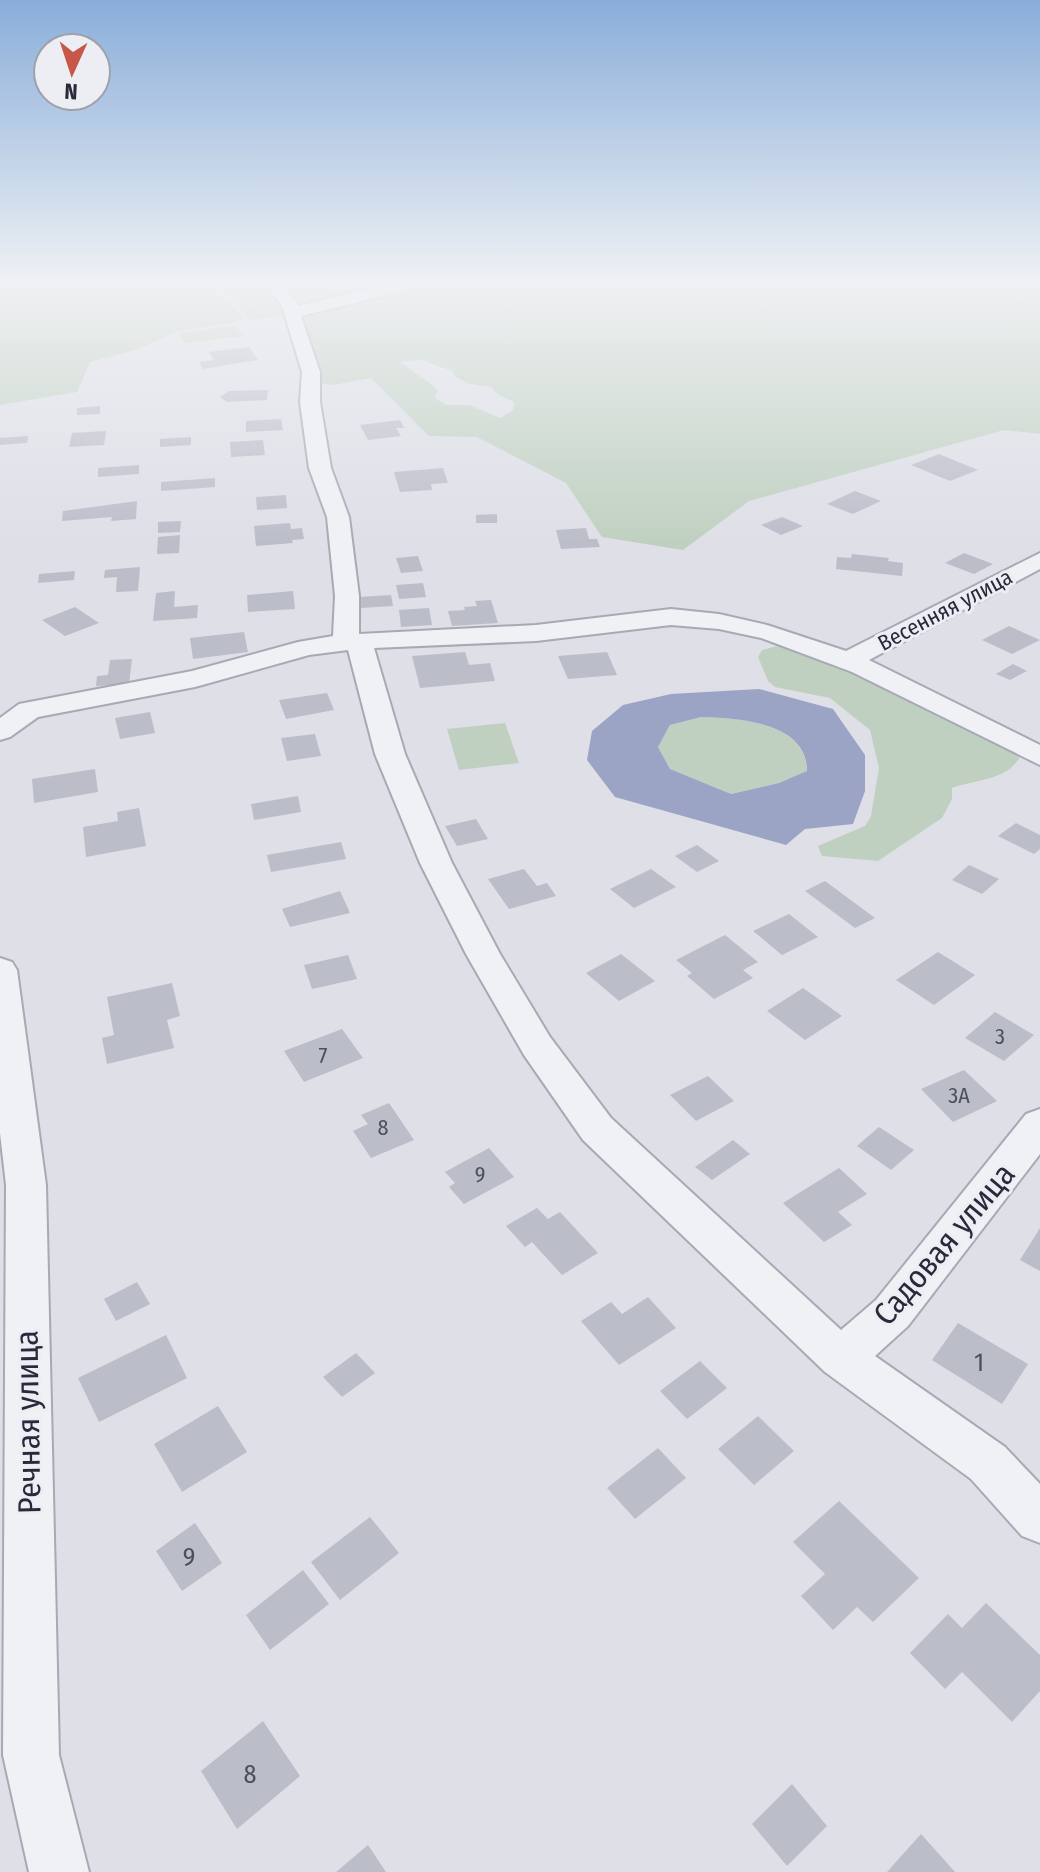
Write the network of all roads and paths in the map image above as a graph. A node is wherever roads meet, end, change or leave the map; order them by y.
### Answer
1 (310, 368) edge
2 (1040, 560) edge
3 (353, 642) junction
4 (850, 659) junction
5 (0, 731) edge
6 (1040, 756) edge
7 (0, 970) edge
8 (1040, 1124) edge
9 (841, 1358) junction
10 (1040, 1519) edge
11 (59, 1872) edge

1 - 3 street
2 - 4 street, Весенняя улица
3 - 4 street
3 - 5 street
3 - 9 street
4 - 6 street
7 - 11 street, Речная улица
8 - 9 street, Садовая улица
9 - 10 street

